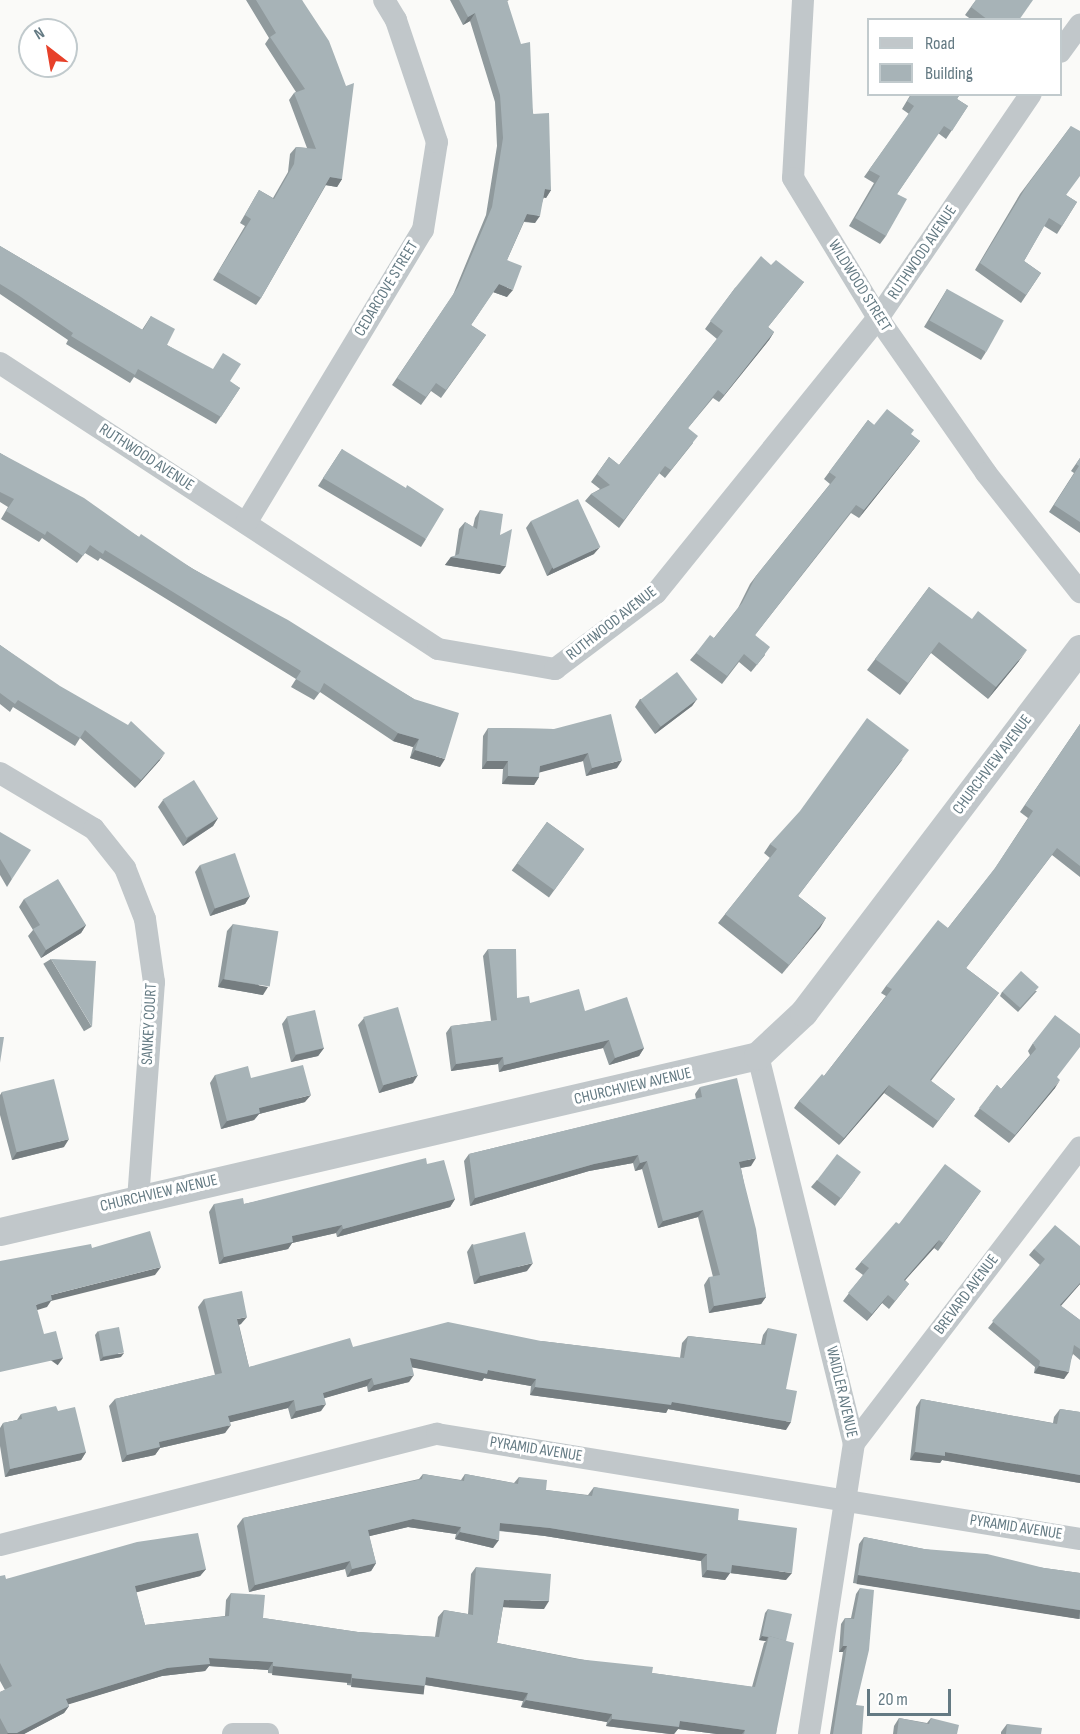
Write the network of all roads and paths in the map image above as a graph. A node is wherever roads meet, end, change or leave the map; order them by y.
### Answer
1 (384, 0) edge
2 (806, 4) edge
3 (1080, 24) edge
4 (1062, 49) edge
5 (1030, 96) edge
6 (878, 318) junction
7 (0, 363) edge
8 (246, 523) junction
9 (1080, 592) edge
10 (1080, 649) edge
11 (0, 773) edge
12 (758, 1056) junction
13 (1080, 1147) edge
14 (138, 1198) junction
15 (0, 1233) edge
16 (854, 1443) junction
17 (846, 1500) junction
18 (1080, 1539) edge
19 (0, 1545) edge
20 (232, 1734) edge
21 (268, 1734) edge
22 (809, 1734) edge

1 - 8 street, CEDARCOVE STREET
2 - 6 street, WILDWOOD STREET
3 - 4 street
5 - 6 street, RUTHWOOD AVENUE
6 - 8 street, RUTHWOOD AVENUE
6 - 9 street, WILDWOOD STREET
7 - 8 street, RUTHWOOD AVENUE
10 - 12 street, CHURCHVIEW AVENUE
11 - 14 street, SANKEY COURT
12 - 14 street, CHURCHVIEW AVENUE
12 - 16 street, WAIDLER AVENUE
13 - 16 street, BREVARD AVENUE
14 - 15 street, CHURCHVIEW AVENUE
16 - 17 street, WAIDLER AVENUE
17 - 18 street, PYRAMID AVENUE
17 - 19 street, PYRAMID AVENUE
17 - 22 street, WAIDLER AVENUE
20 - 21 street

